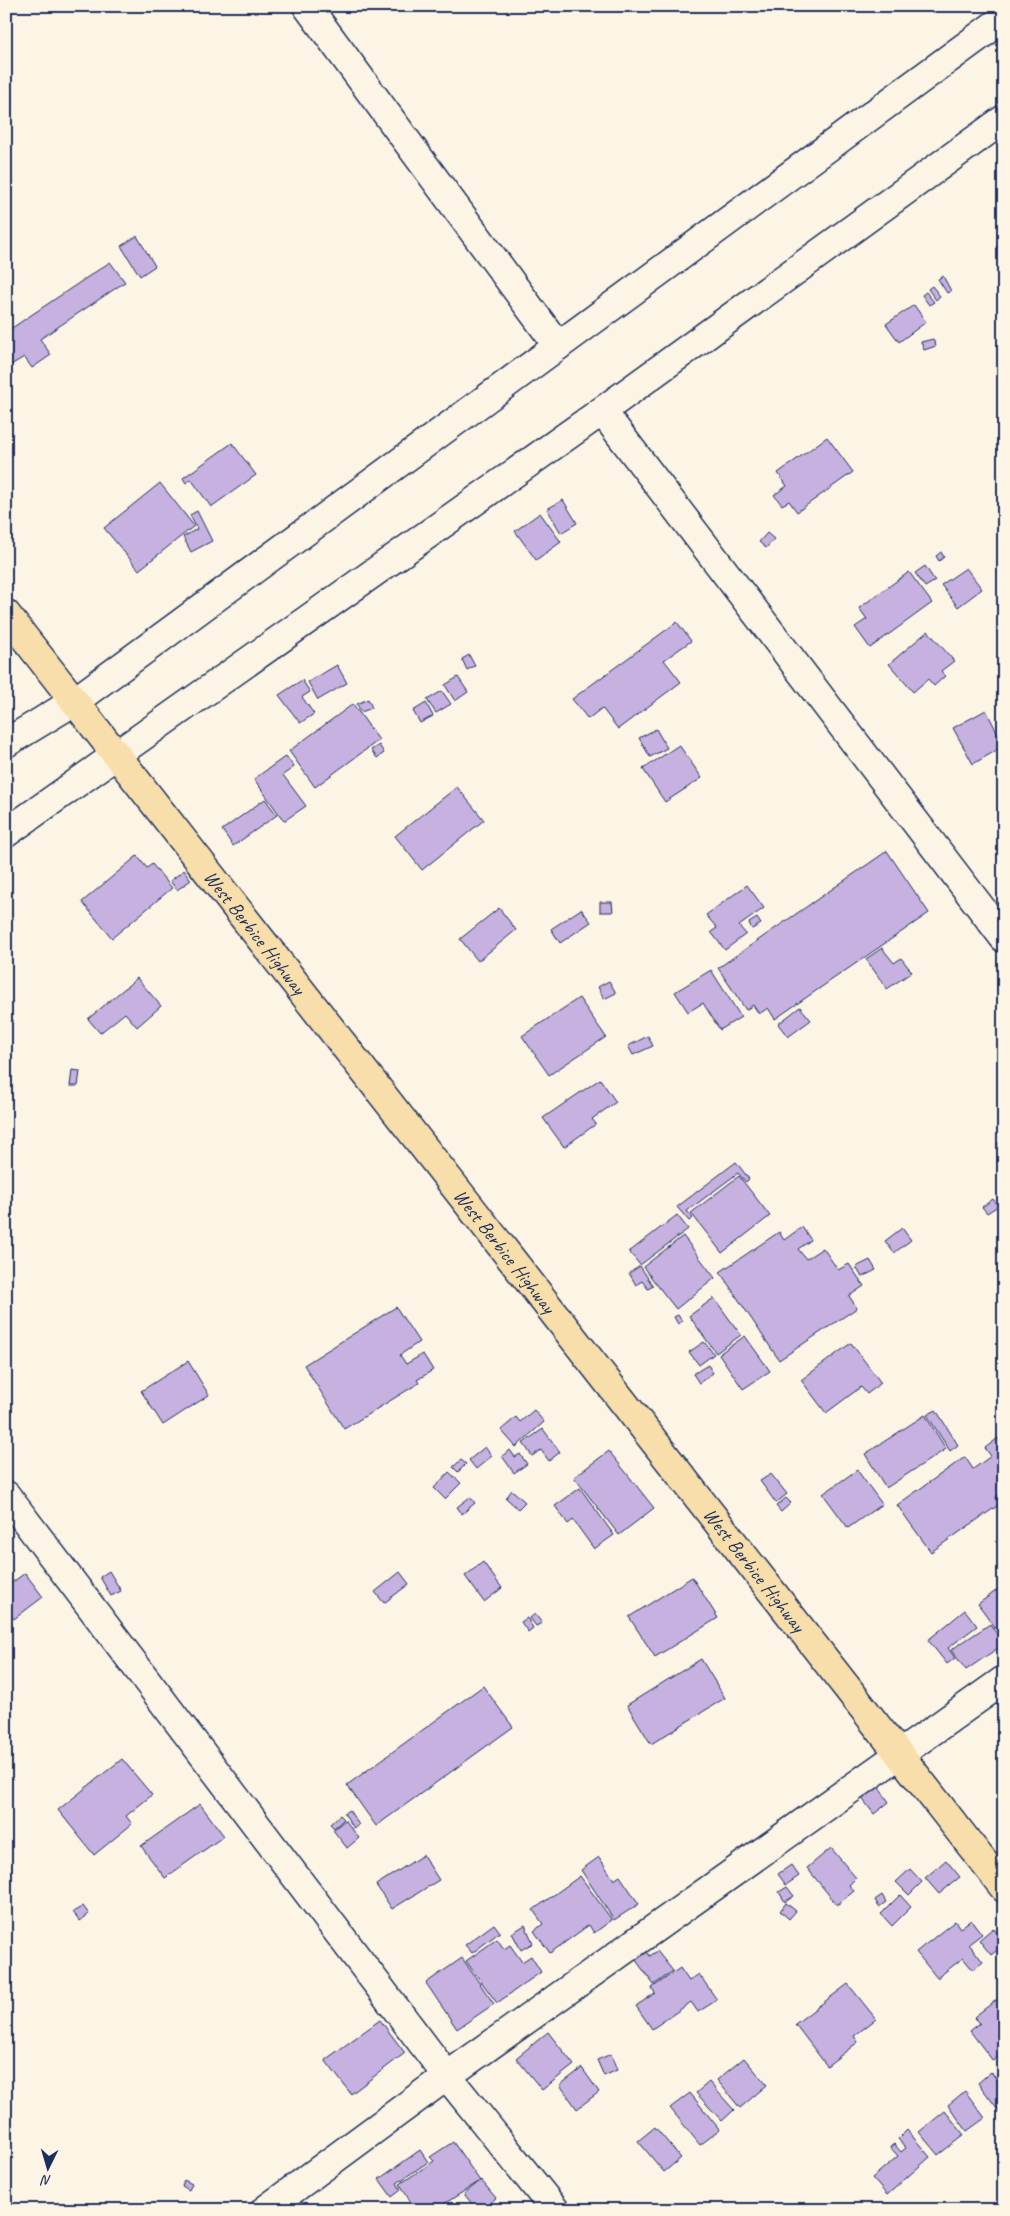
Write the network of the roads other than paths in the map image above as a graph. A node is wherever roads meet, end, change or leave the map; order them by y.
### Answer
1 (307, 6) edge
2 (1004, 18) edge
3 (1002, 123) edge
4 (558, 346) junction
5 (602, 410) junction
6 (6, 614) edge
7 (75, 702) junction
8 (6, 743) edge
9 (116, 755) junction
10 (6, 833) edge
11 (1004, 938) edge
12 (6, 1495) edge
13 (1004, 1680) edge
14 (899, 1754) junction
15 (1004, 1888) edge
16 (447, 2076) junction
17 (265, 2210) edge
18 (555, 2210) edge

1 - 4 street
2 - 4 street
3 - 5 street
4 - 7 street
5 - 9 street
5 - 11 street
6 - 7 main road, West Berbice Highway
7 - 8 street
7 - 9 main road, West Berbice Highway
9 - 10 street
9 - 14 main road, West Berbice Highway
12 - 16 street
13 - 14 street
14 - 15 main road, West Berbice Highway
14 - 16 street
16 - 17 street
16 - 18 street

